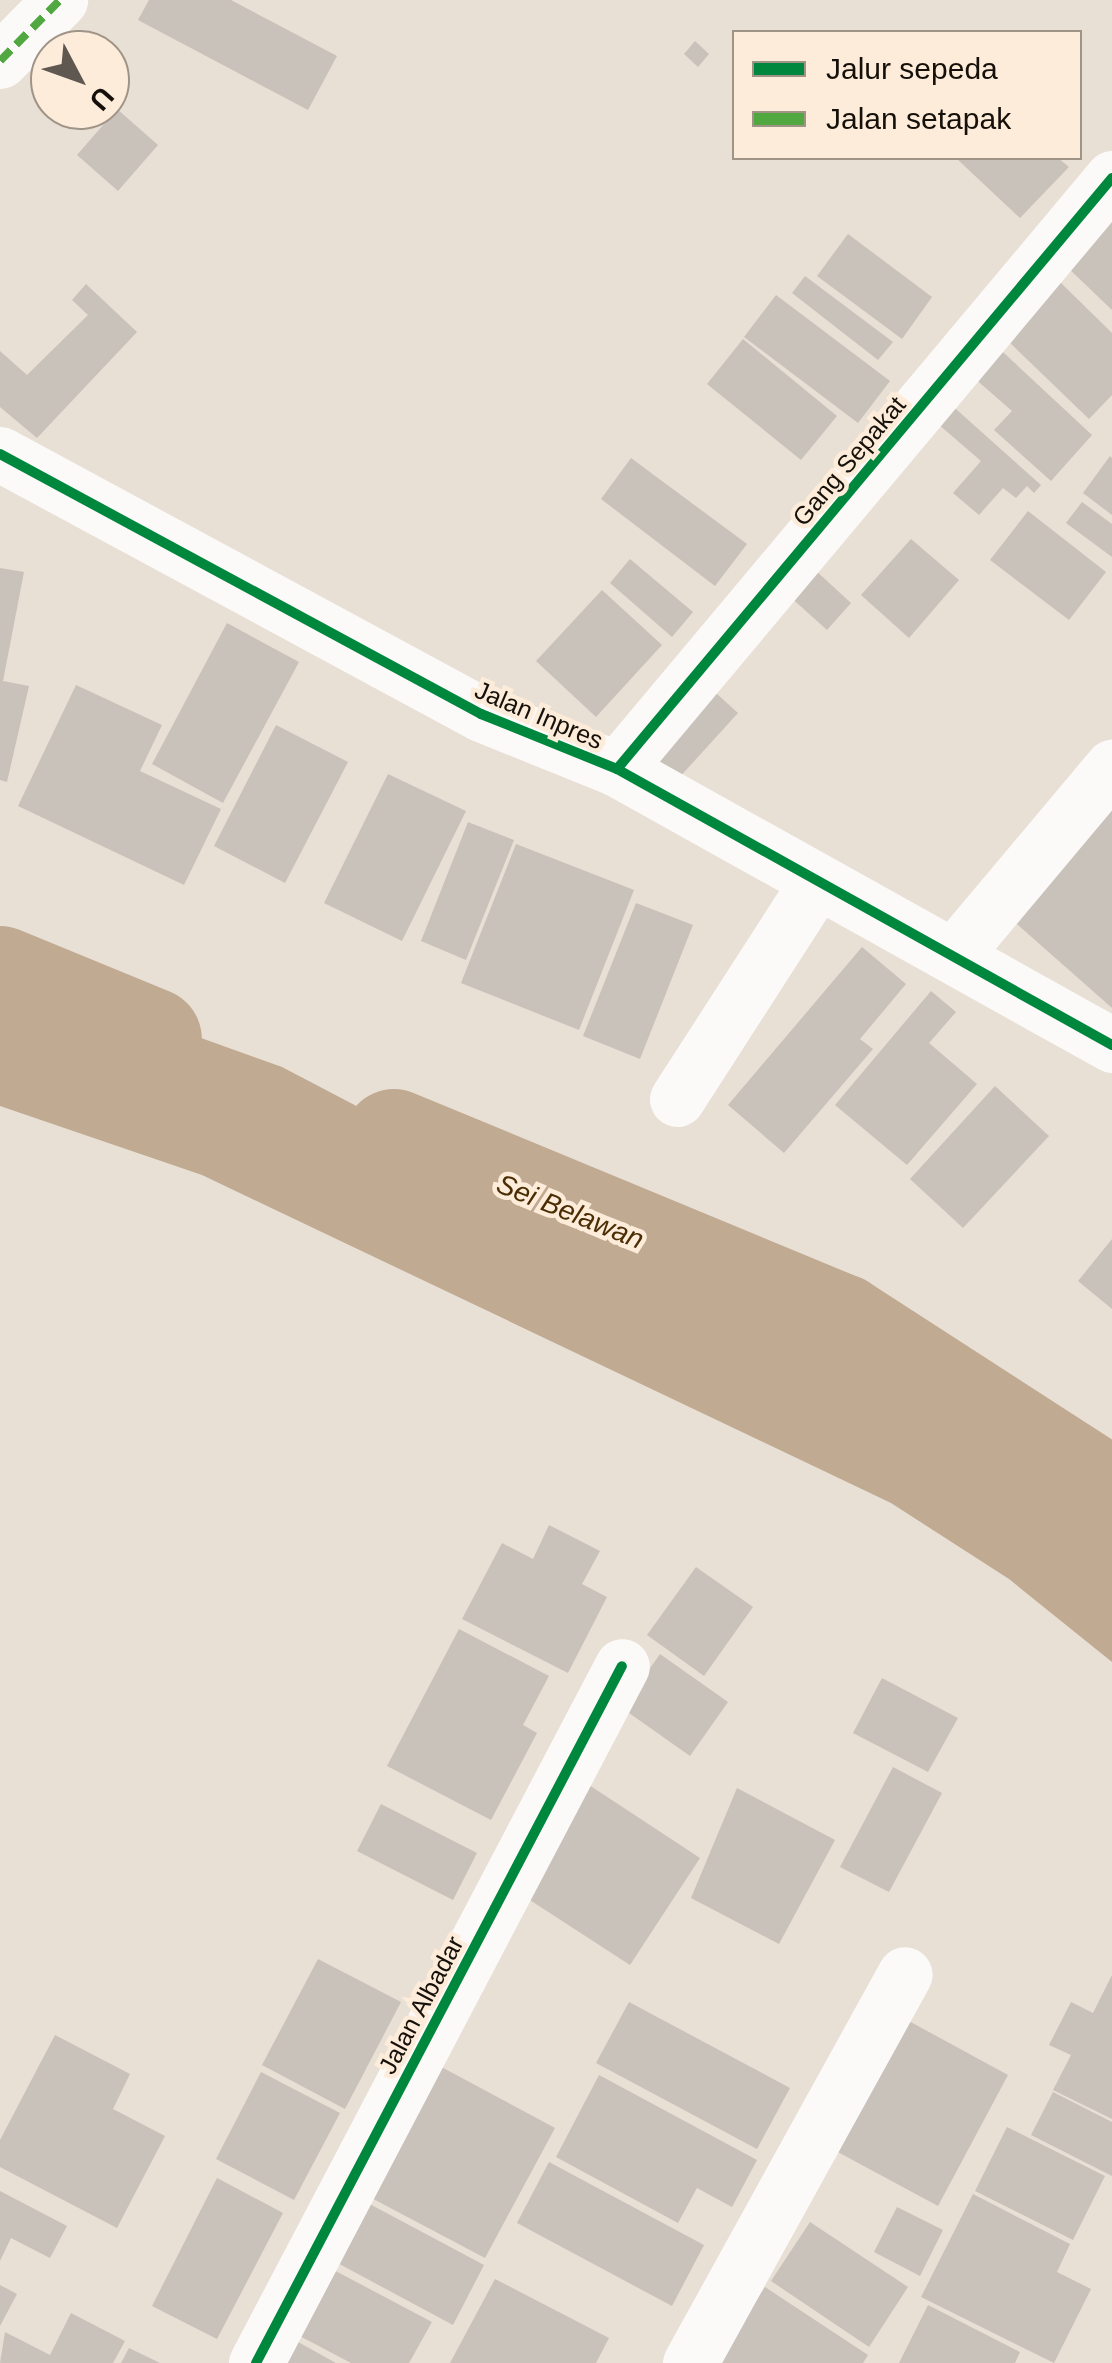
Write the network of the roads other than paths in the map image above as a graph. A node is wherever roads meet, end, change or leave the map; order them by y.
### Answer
1 (60, 0) edge
2 (0, 61) edge
3 (1112, 178) edge
4 (0, 454) edge
5 (1112, 767) edge
6 (617, 769) junction
7 (816, 883) junction
8 (954, 956) junction
9 (1112, 1045) edge
10 (677, 1098) dead end
11 (622, 1666) dead end
12 (906, 1974) dead end
13 (256, 2363) edge
14 (690, 2363) edge

1 - 2 street
3 - 6 street, Gang Sepakat
4 - 6 street, Jalan Inpres
5 - 8 street
6 - 7 street, Jalan Inpres
7 - 8 street, Jalan Inpres
7 - 10 street
8 - 9 street, Jalan Inpres
11 - 13 street, Jalan Albadar
12 - 14 street

